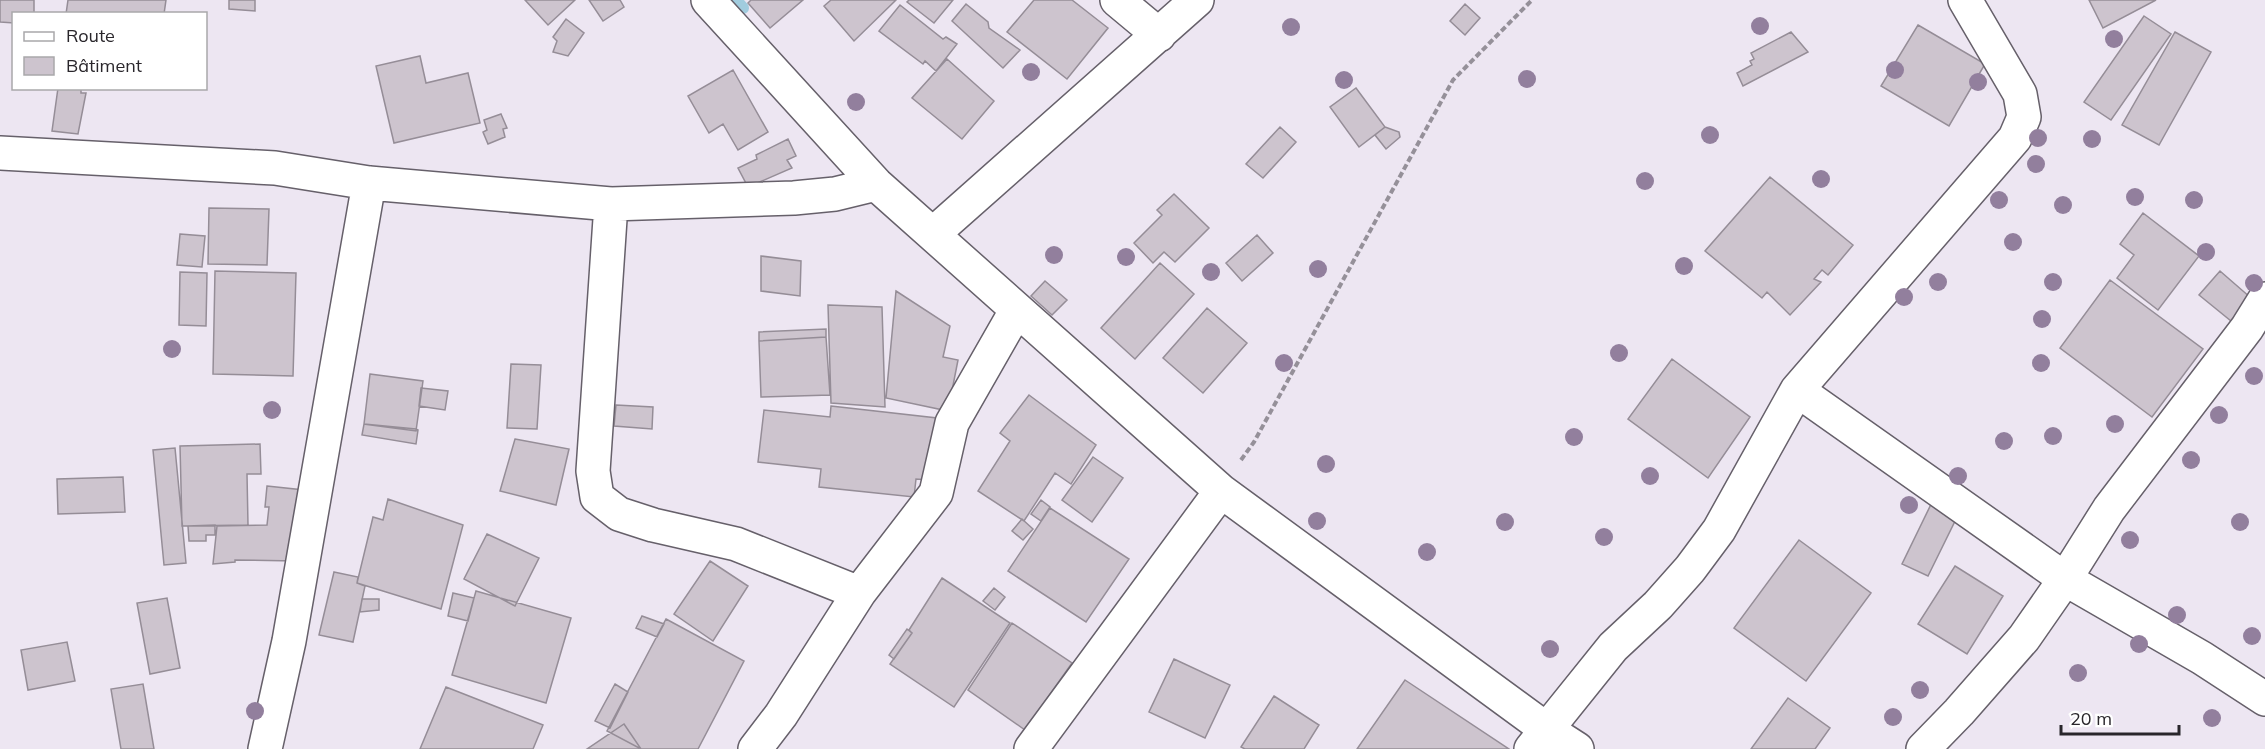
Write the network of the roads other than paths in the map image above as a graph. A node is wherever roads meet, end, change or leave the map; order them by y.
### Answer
1 (708, 0) edge
2 (1117, 0) edge
3 (1197, 0) edge
4 (1965, 0) edge
5 (1159, 35) junction
6 (0, 153) edge
7 (369, 183) junction
8 (876, 184) junction
9 (611, 204) junction
10 (933, 234) junction
11 (2265, 299) edge
12 (1016, 311) junction
13 (1797, 390) junction
14 (1221, 491) junction
15 (2065, 579) junction
16 (859, 593) junction
17 (2265, 699) edge
18 (1538, 739) edge
19 (266, 749) edge
20 (755, 749) edge
21 (1031, 749) edge
22 (1577, 749) edge
23 (1923, 749) edge

1 - 8 street
2 - 5 street
3 - 5 street
4 - 13 street
5 - 10 street
6 - 7 street
7 - 9 street
7 - 19 street
8 - 9 street
8 - 10 street
9 - 16 street
10 - 12 street
11 - 15 street
12 - 14 street
12 - 16 street
13 - 15 street
13 - 18 street
14 - 18 street
14 - 21 street
15 - 17 street
15 - 23 street
16 - 20 street
18 - 22 street

